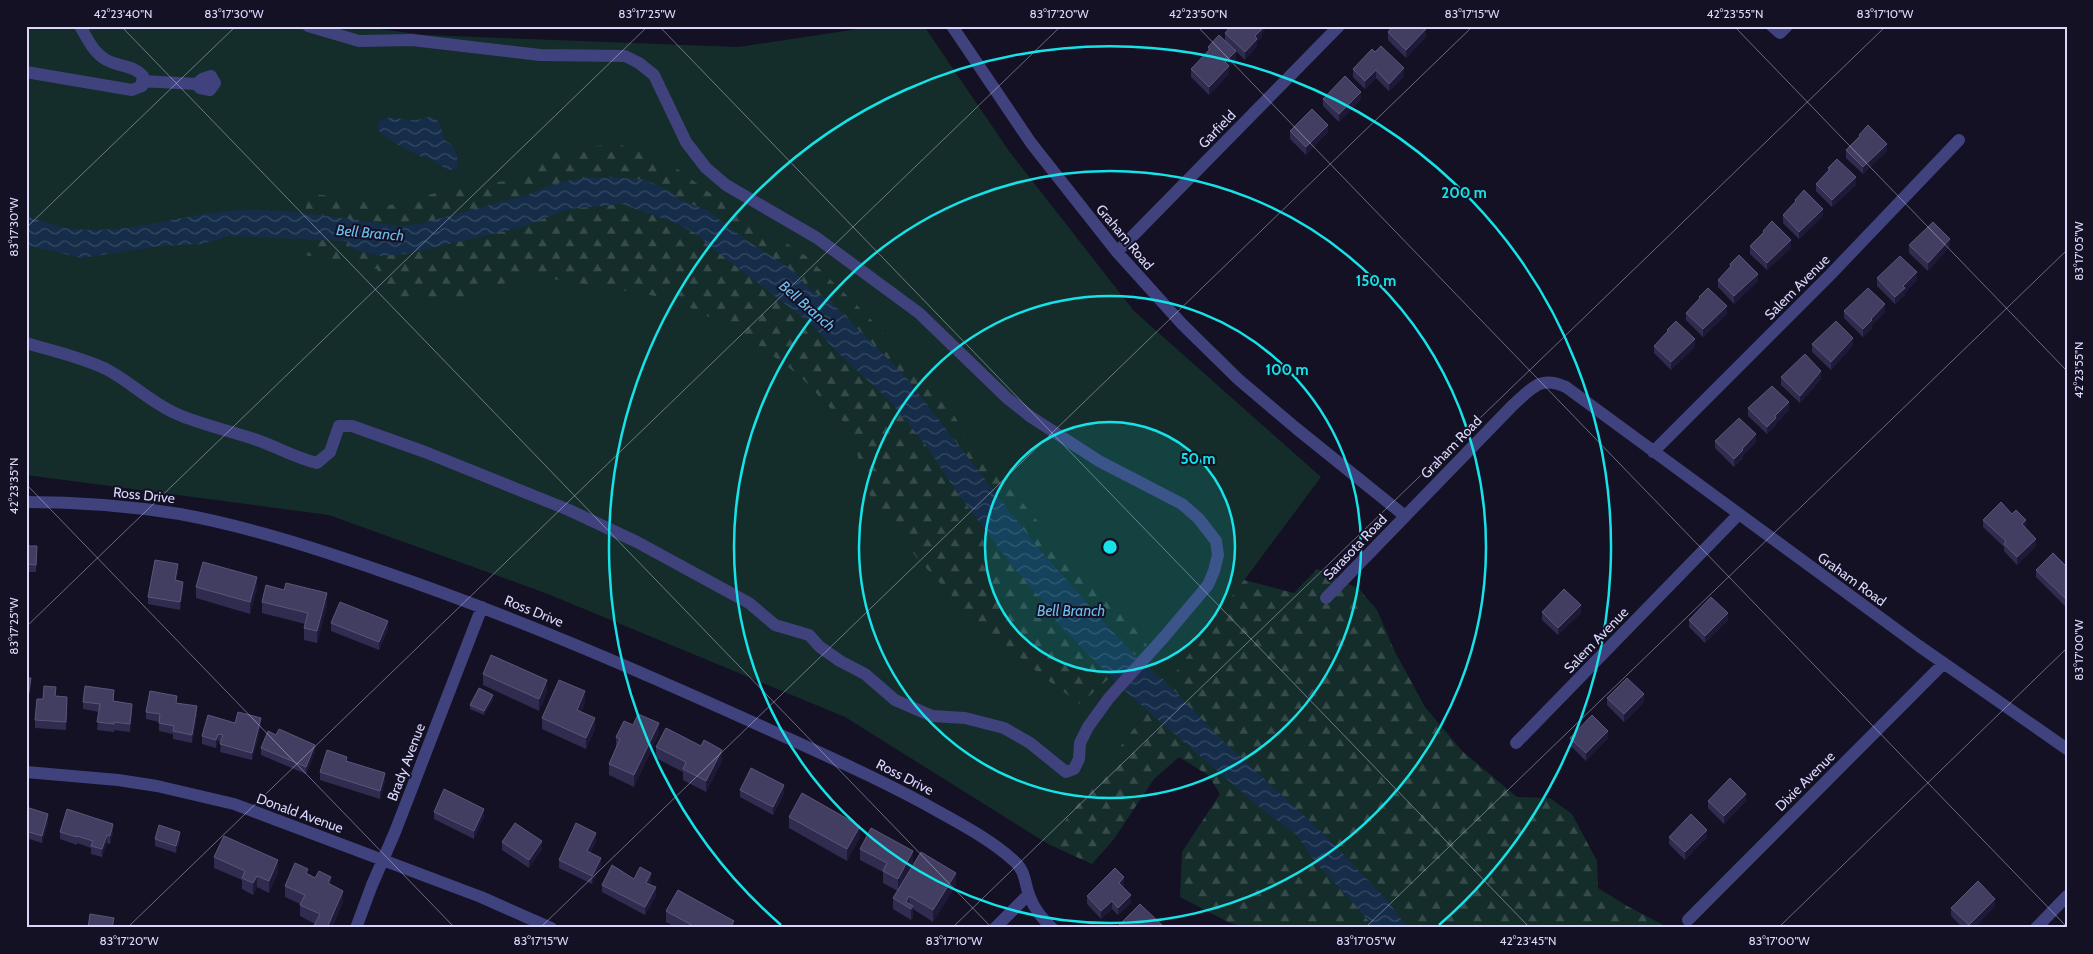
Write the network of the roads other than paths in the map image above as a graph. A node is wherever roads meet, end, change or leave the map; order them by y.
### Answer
1 (80, 26) edge
2 (308, 26) edge
3 (952, 26) edge
4 (1339, 26) edge
5 (1772, 26) edge
6 (1787, 26) edge
7 (26, 72) edge
8 (142, 81) junction
9 (196, 84) dead end
10 (1959, 140) dead end
11 (1117, 252) junction
12 (26, 343) edge
13 (1654, 452) junction
14 (26, 502) edge
15 (1738, 515) junction
16 (1405, 516) junction
17 (1326, 598) dead end
18 (482, 607) junction
19 (1944, 663) junction
20 (1516, 743) dead end
21 (2067, 749) edge
22 (26, 772) edge
23 (383, 860) junction
24 (1029, 894) junction
25 (2067, 896) edge
26 (1688, 920) dead end
27 (356, 928) edge
28 (551, 928) edge
29 (995, 928) edge
30 (1052, 928) edge
31 (2036, 928) edge

1 - 8 street
2 - 12 street
3 - 11 street, Graham Road
4 - 11 street, Garfield
5 - 6 street
7 - 8 street
8 - 9 street
10 - 13 street, Salem Avenue
11 - 16 street, Graham Road
13 - 15 street, Graham Road
13 - 16 street, Graham Road
14 - 18 street, Ross Drive
15 - 19 street, Graham Road
15 - 20 street, Salem Avenue
16 - 17 street, Sarasota Road
18 - 23 street, Brady Avenue
18 - 24 street, Ross Drive
19 - 21 street, Graham Road
19 - 26 street, Dixie Avenue
22 - 23 street, Donald Avenue
23 - 27 street, Brady Avenue
23 - 28 street, Donald Avenue
24 - 29 street
24 - 30 street
25 - 31 street

